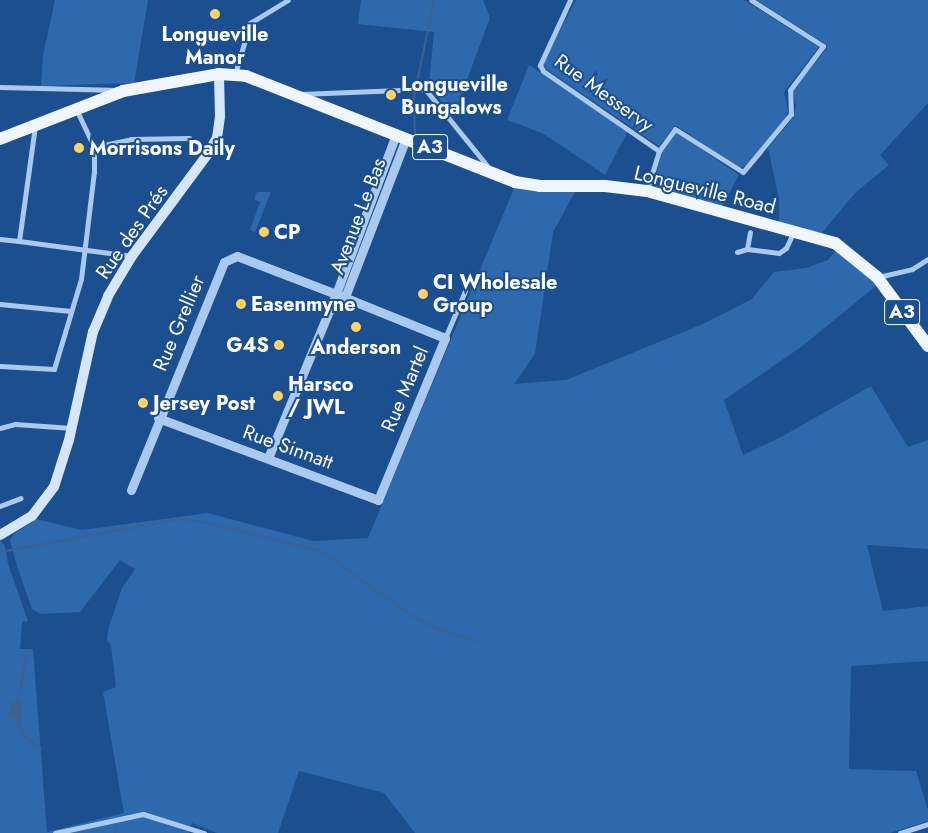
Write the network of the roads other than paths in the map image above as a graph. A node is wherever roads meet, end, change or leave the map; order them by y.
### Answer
1 (288, 0) edge
2 (570, 0) edge
3 (751, 0) edge
4 (219, 74) junction
5 (235, 74) junction
6 (0, 87) edge
7 (123, 91) junction
8 (296, 95) junction
9 (76, 109) junction
10 (35, 124) junction
11 (401, 136) junction
12 (189, 138) dead end
13 (0, 139) edge
14 (94, 147) junction
15 (659, 151) junction
16 (492, 172) junction
17 (647, 191) junction
18 (750, 232) dead end
19 (794, 232) junction
20 (0, 239) edge
21 (19, 241) junction
22 (86, 249) junction
23 (747, 250) junction
24 (737, 252) dead end
25 (132, 256) junction
26 (928, 259) edge
27 (877, 277) junction
28 (465, 291) dead end
29 (341, 295) junction
30 (0, 304) edge
31 (71, 311) junction
32 (446, 338) junction
33 (928, 346) edge
34 (0, 366) edge
35 (158, 418) junction
36 (0, 428) edge
37 (72, 428) junction
38 (268, 458) junction
39 (131, 490) dead end
40 (21, 498) dead end
41 (378, 500) joint
42 (0, 506) edge
43 (0, 535) edge
44 (928, 824) edge
45 (55, 833) edge
46 (204, 833) edge
47 (900, 833) edge

1 - 5 street
2 - 15 street, Rue Messervy
3 - 15 street
4 - 5 main road, Longueville Road / A3
4 - 7 main road, Longueville Road / A3
4 - 25 main road, Rue des Prés
5 - 8 main road, Longueville Road / A3
6 - 7 street
7 - 9 main road, Longueville Road / A3
8 - 11 main road, Longueville Road / A3
8 - 16 street
9 - 10 main road, Longueville Road / A3
9 - 14 street
10 - 13 main road, Longueville Road / A3
10 - 21 street
11 - 16 main road, Longueville Road / A3
11 - 29 street, Avenue Le Bas
12 - 14 street
14 - 22 street
15 - 17 street
16 - 17 main road, Longueville Road / A3
17 - 19 main road, Longueville Road / A3
18 - 23 street
19 - 23 street
19 - 27 main road, Longueville Road / A3
20 - 21 street
21 - 22 street
22 - 25 street
22 - 31 street
23 - 24 street
25 - 37 main road, Rue des Prés
26 - 27 street
27 - 33 main road, A3
28 - 32 street, Rue Martel
29 - 32 street
29 - 35 street, Rue Grellier
29 - 38 street, Avenue Le Bas
30 - 31 street
31 - 34 street
32 - 41 street, Rue Martel
35 - 38 street, Rue Sinnatt
35 - 39 street, Rue Grellier
36 - 37 street
37 - 43 main road, Rue des Prés
38 - 41 street, Rue Sinnatt
40 - 42 street
44 - 47 street
45 - 46 street

